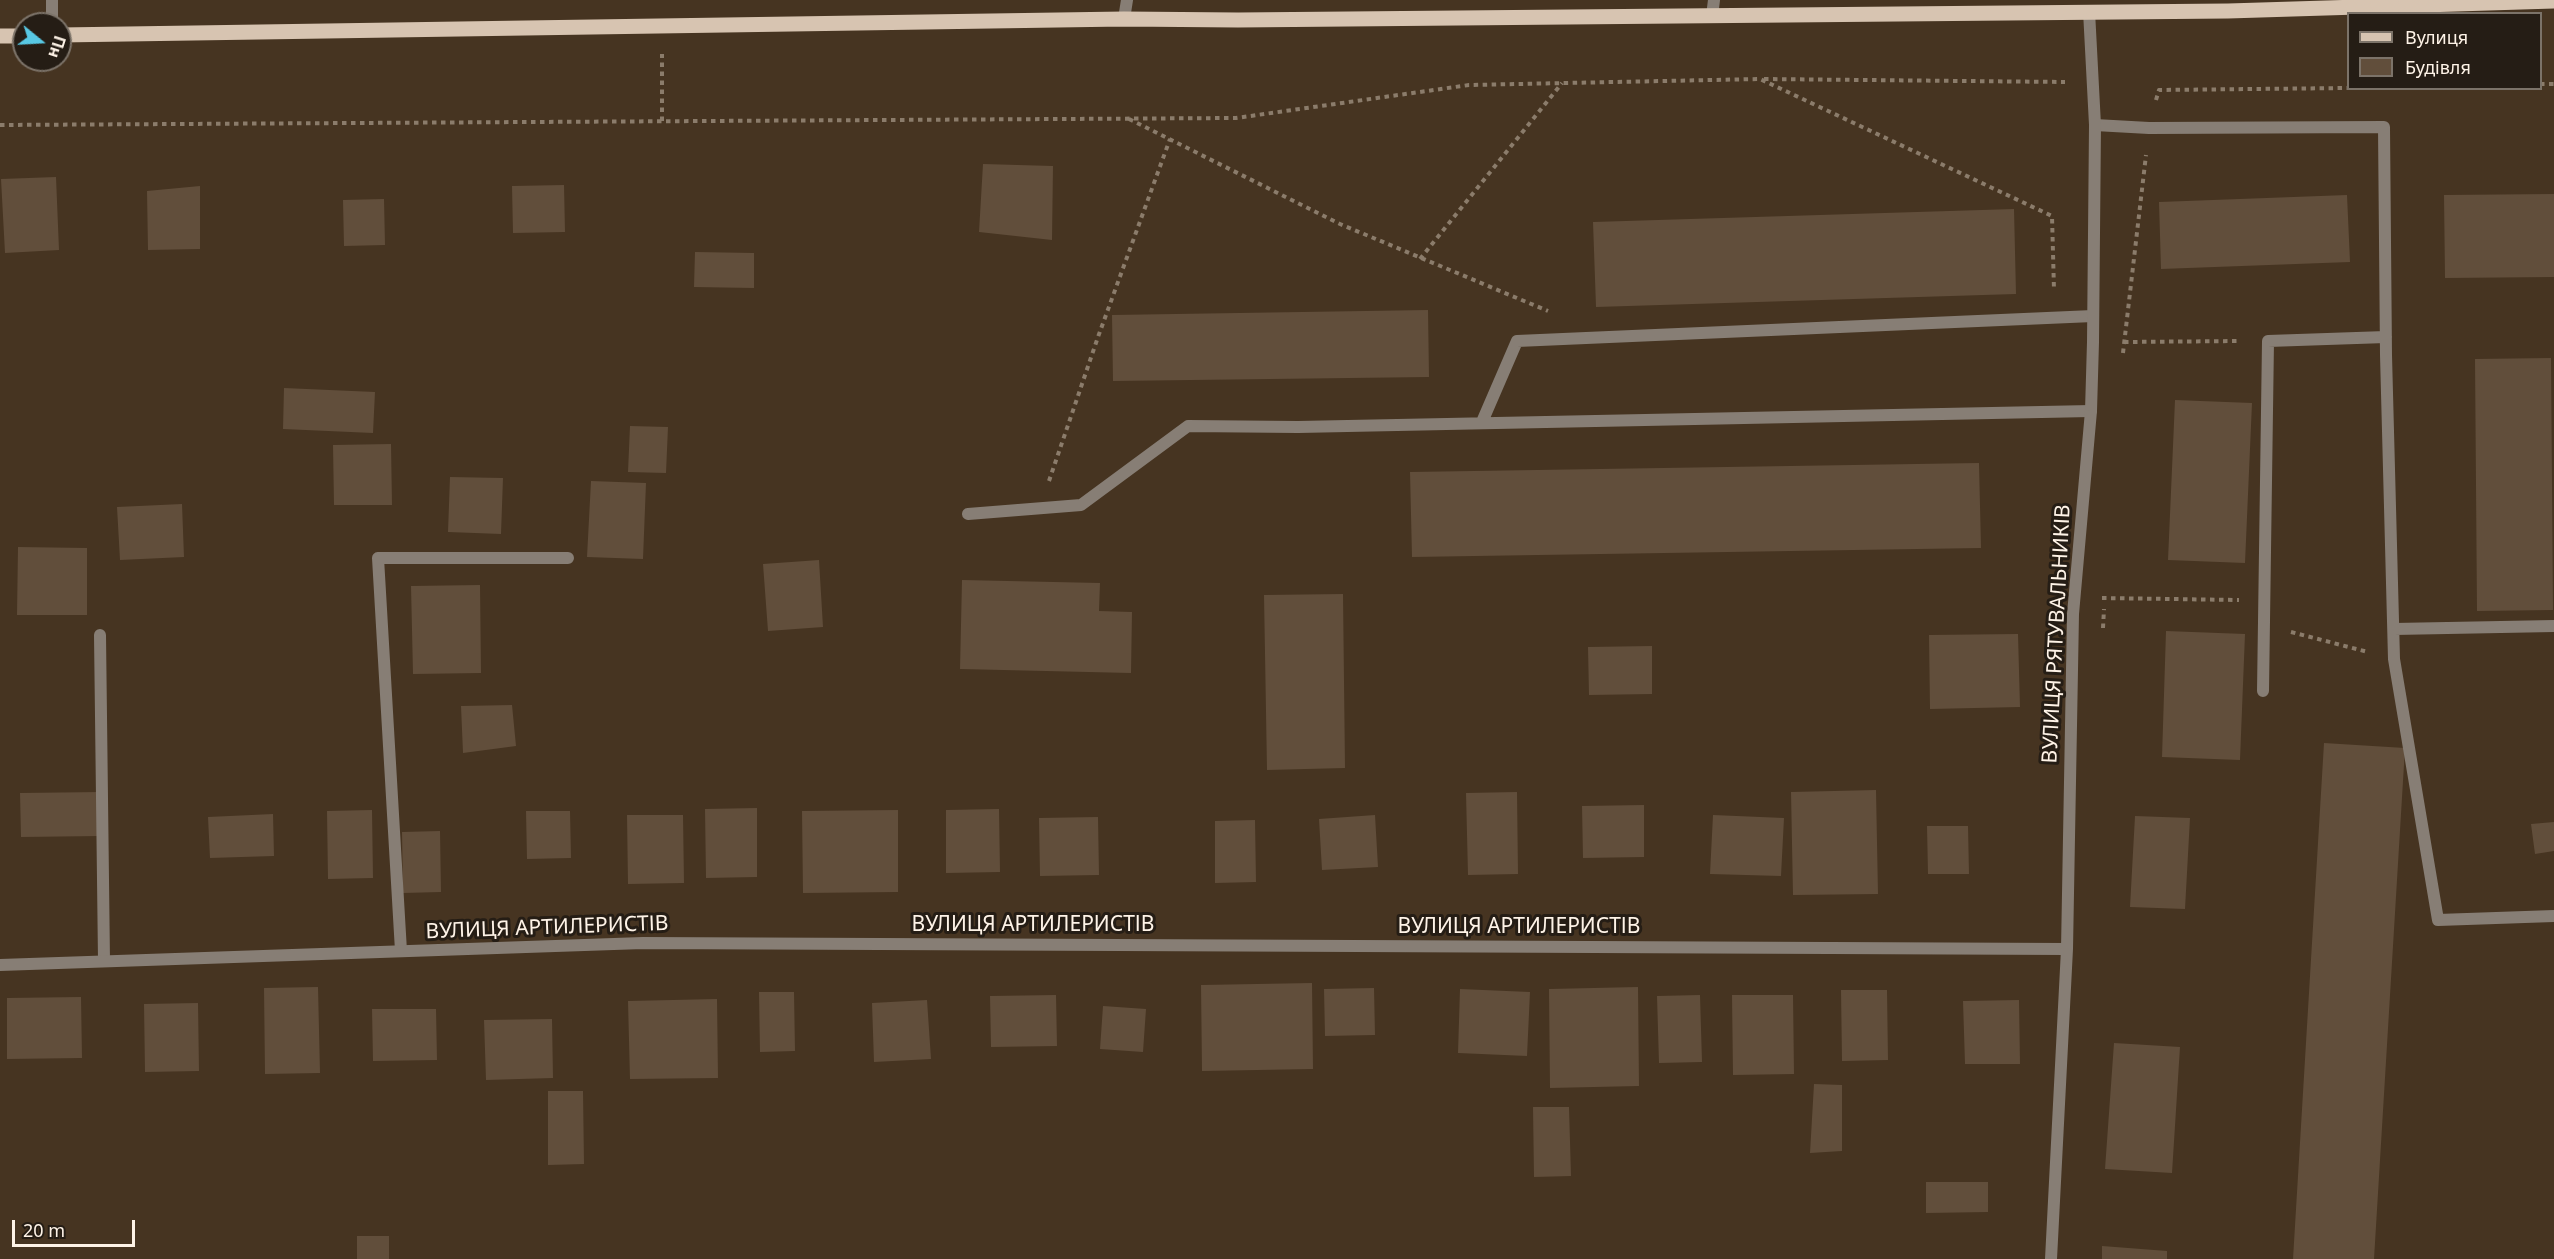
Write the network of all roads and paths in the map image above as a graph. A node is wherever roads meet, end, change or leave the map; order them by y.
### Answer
1 (1127, 0) edge
2 (1714, 0) edge
3 (2473, 1) edge
4 (2554, 1) edge
5 (2193, 5) edge
6 (2089, 11) junction
7 (1712, 16) junction
8 (1124, 19) junction
9 (72, 35) edge
10 (662, 50) dead end
11 (1760, 79) junction
12 (2093, 82) junction
13 (1562, 83) junction
14 (2347, 88) edge
15 (2159, 90) dead end
16 (1129, 119) junction
17 (662, 122) junction
18 (0, 125) edge
19 (2095, 125) junction
20 (2150, 128) junction
21 (1170, 139) junction
22 (1420, 259) junction
23 (1559, 315) dead end
24 (2093, 316) junction
25 (2055, 318) junction
26 (2386, 337) junction
27 (2268, 341) junction
28 (2093, 342) junction
29 (2124, 342) junction
30 (2123, 354) dead end
31 (2091, 411) junction
32 (1482, 422) junction
33 (1040, 508) junction
34 (968, 514) dead end
35 (568, 558) dead end
36 (2074, 597) junction
37 (2105, 598) junction
38 (2265, 600) junction
39 (2264, 625) junction
40 (2554, 626) edge
41 (2394, 629) junction
42 (2103, 633) dead end
43 (100, 636) dead end
44 (2394, 659) junction
45 (2263, 692) dead end
46 (2554, 916) edge
47 (2067, 949) junction
48 (401, 951) junction
49 (104, 961) junction
50 (0, 964) edge
51 (2051, 1259) edge

1 - 8 street
2 - 7 street
3 - 4 main road
3 - 5 main road
5 - 6 main road
6 - 7 main road
6 - 12 street, ВУЛИЦЯ РЯТУВАЛЬНИКІВ
7 - 8 main road
8 - 9 main road
10 - 17 path
11 - 12 path
11 - 13 path
11 - 25 path
12 - 19 street, ВУЛИЦЯ РЯТУВАЛЬНИКІВ
13 - 16 path
13 - 22 path
14 - 15 path
16 - 17 path
16 - 21 path
17 - 18 path
19 - 20 street
19 - 24 street, ВУЛИЦЯ РЯТУВАЛЬНИКІВ
20 - 26 street
20 - 29 path
21 - 22 path
21 - 33 path
22 - 23 path
24 - 25 street
24 - 28 street, ВУЛИЦЯ РЯТУВАЛЬНИКІВ
25 - 32 street
26 - 27 street
26 - 41 street
27 - 29 path
27 - 38 street
28 - 29 path
28 - 31 street, ВУЛИЦЯ РЯТУВАЛЬНИКІВ
29 - 30 path
31 - 32 street
31 - 36 street, ВУЛИЦЯ РЯТУВАЛЬНИКІВ
32 - 33 street
33 - 34 street
35 - 48 street
36 - 37 path
36 - 47 street, ВУЛИЦЯ РЯТУВАЛЬНИКІВ
37 - 38 path
37 - 42 path
38 - 39 street
39 - 44 path
39 - 45 street
40 - 41 street
41 - 44 street
43 - 49 street
44 - 46 street
47 - 48 street, ВУЛИЦЯ АРТИЛЕРИСТІВ
47 - 51 street, ВУЛИЦЯ РЯТУВАЛЬНИКІВ
48 - 49 street, ВУЛИЦЯ АРТИЛЕРИСТІВ
49 - 50 street, ВУЛИЦЯ АРТИЛЕРИСТІВ

